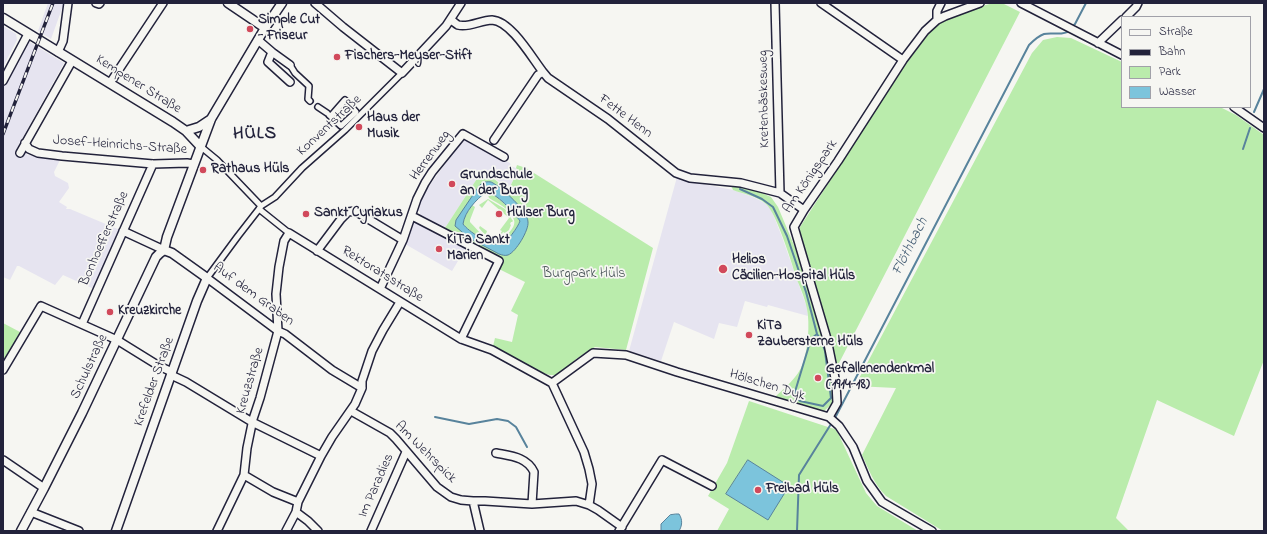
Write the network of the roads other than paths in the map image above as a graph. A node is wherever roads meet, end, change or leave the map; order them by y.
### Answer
1 (68, 3) edge
2 (96, 3) edge
3 (100, 3) edge
4 (163, 3) edge
5 (228, 3) edge
6 (282, 3) edge
7 (315, 3) edge
8 (461, 3) edge
9 (775, 3) edge
10 (821, 3) edge
11 (941, 3) edge
12 (980, 3) edge
13 (1020, 3) edge
14 (1138, 3) edge
15 (1029, 5) edge
16 (1127, 16) edge
17 (3, 18) edge
18 (451, 20) junction
19 (937, 20) junction
20 (1121, 21) edge
21 (265, 28) junction
22 (28, 34) junction
23 (258, 40) junction
24 (1098, 43) junction
25 (58, 52) junction
26 (272, 52) junction
27 (1121, 54) edge
28 (903, 60) junction
29 (72, 61) junction
30 (290, 66) joint
31 (543, 72) junction
32 (402, 73) junction
33 (3, 81) edge
34 (290, 82) dead end
35 (110, 83) junction
36 (310, 101) dead end
37 (318, 107) dead end
38 (1235, 108) edge
39 (357, 114) junction
40 (329, 115) junction
41 (211, 119) junction
42 (343, 128) junction
43 (1264, 128) edge
44 (186, 130) junction
45 (494, 140) dead end
46 (25, 144) junction
47 (200, 146) junction
48 (20, 153) dead end
49 (504, 157) dead end
50 (153, 164) junction
51 (194, 164) junction
52 (780, 193) junction
53 (260, 208) junction
54 (804, 210) junction
55 (412, 216) junction
56 (123, 231) junction
57 (289, 233) junction
58 (403, 240) junction
59 (164, 250) junction
60 (317, 251) junction
61 (207, 278) junction
62 (380, 289) junction
63 (400, 302) junction
64 (82, 324) junction
65 (278, 331) junction
66 (461, 339) junction
67 (117, 340) junction
68 (3, 370) edge
69 (171, 374) junction
70 (552, 383) junction
71 (362, 388) junction
72 (351, 411) junction
73 (829, 417) junction
74 (252, 422) junction
75 (406, 452) junction
76 (496, 453) dead end
77 (321, 456) junction
78 (3, 460) edge
79 (244, 475) junction
80 (712, 486) dead end
81 (44, 488) junction
82 (298, 502) junction
83 (473, 502) junction
84 (532, 504) junction
85 (589, 505) junction
86 (31, 512) junction
87 (296, 512) junction
88 (621, 529) edge
89 (21, 531) edge
90 (79, 531) edge
91 (116, 531) edge
92 (217, 531) edge
93 (286, 531) edge
94 (318, 531) edge
95 (371, 531) edge
96 (480, 531) edge
97 (932, 531) edge

1 - 25 street
2 - 3 street
4 - 35 street
5 - 21 street
6 - 21 street, Schulstraße
7 - 32 street
8 - 18 street
9 - 52 street, Kretenbäskesweg
10 - 28 street
11 - 19 street
12 - 19 street, Am Königspark
13 - 15 street
14 - 16 street
15 - 24 street
17 - 22 street, Kempener Straße
18 - 31 street, Fette Henn
18 - 32 street
19 - 28 street, Am Königspark
20 - 24 street
21 - 23 street, Schulstraße
22 - 25 street, Kempener Straße
22 - 33 street
23 - 26 street
23 - 41 street, Schulstraße
24 - 27 street
25 - 29 street, Kempener Straße
26 - 30 street
26 - 34 street
28 - 54 street, Am Königspark
29 - 35 street, Kempener Straße
29 - 46 street, Josef-Heinrichs-Straße
30 - 36 street
31 - 45 street
31 - 52 street, Fette Henn
32 - 39 street, Konventstraße
35 - 44 street, Kempener Straße
37 - 40 street
38 - 43 street
39 - 40 street
39 - 42 street, Konventstraße
40 - 42 street
41 - 44 street
41 - 47 street, Schulstraße
42 - 53 street, Konventstraße
44 - 47 street, Kempener Straße
46 - 48 street, Josef-Heinrichs-Straße
46 - 50 street, Josef-Heinrichs-Straße
47 - 51 street, Schulstraße
47 - 53 street
49 - 55 street, Herrenweg
50 - 51 street, Josef-Heinrichs-Straße
50 - 56 street, Bonhoefferstraße
51 - 59 street, Schulstraße
52 - 54 street, Fette Henn
53 - 57 street
53 - 61 street, Krefelder Straße
54 - 73 street, Am Königspark
55 - 58 street, Herrenweg
55 - 66 street
56 - 59 street, Auf dem Graben
56 - 64 street, Bonhoefferstraße
57 - 60 street, Rektoratsstraße
57 - 65 street, Kreuzstraße
58 - 60 street
58 - 62 street, Herrenweg
59 - 61 street, Auf dem Graben
59 - 67 street, Schulstraße
60 - 62 street, Rektoratsstraße
61 - 65 street, Auf dem Graben
61 - 69 street, Krefelder Straße
62 - 63 street, Rektoratsstraße
63 - 66 street, Rektoratsstraße
63 - 71 street
64 - 67 street
64 - 68 street
65 - 71 street, Auf dem Graben
65 - 74 street, Kreuzstraße
66 - 70 street, Rektoratsstraße
67 - 69 street
67 - 81 street, Schulstraße
69 - 74 street
69 - 91 street, Krefelder Straße
70 - 73 street, Hölschen Dyk
70 - 85 street
71 - 72 street
72 - 75 street, Am Wehrspick
72 - 77 street
73 - 97 street, Hölschen Dyk
74 - 77 street
74 - 79 street, Kreuzstraße
75 - 83 street, Am Wehrspick
75 - 95 street, Im Paradies
76 - 84 street
77 - 82 street
78 - 81 street
79 - 82 street
79 - 92 street, Kreuzstraße
80 - 88 street
81 - 86 street, Schulstraße
82 - 87 street
83 - 84 street, Am Wehrspick
83 - 96 street
84 - 85 street, Am Wehrspick
85 - 88 street, Am Wehrspick
86 - 89 street, Schulstraße
86 - 90 street
87 - 93 street
87 - 94 street

